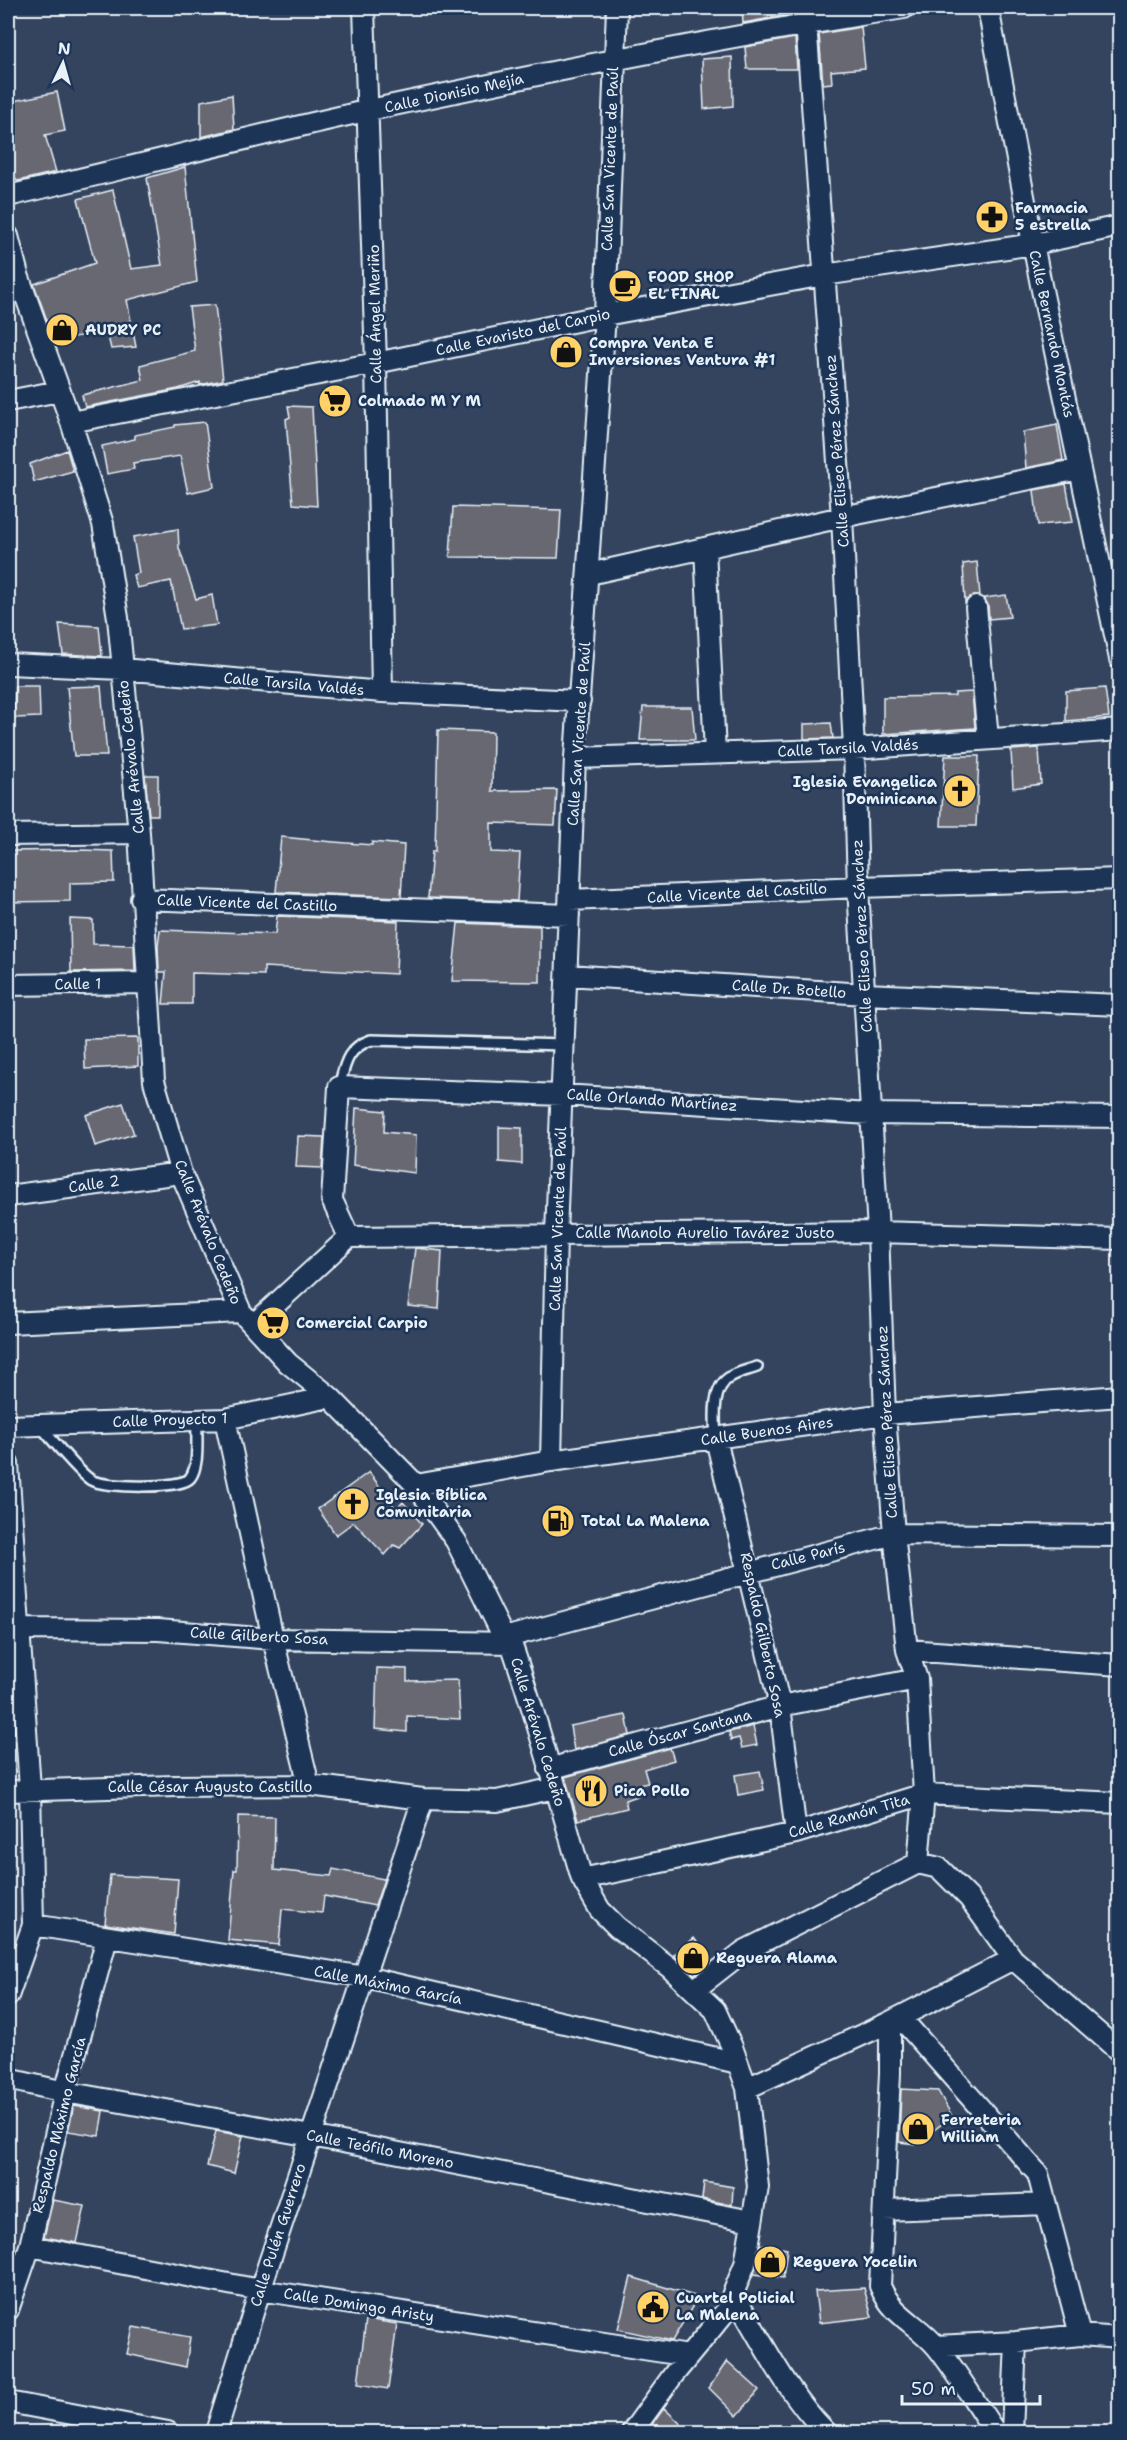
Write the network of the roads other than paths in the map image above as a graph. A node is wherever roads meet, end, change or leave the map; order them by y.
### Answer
1 (364, 8) edge
2 (617, 8) edge
3 (904, 8) edge
4 (988, 8) edge
5 (805, 15) edge
6 (614, 60) junction
7 (369, 110) junction
8 (8, 196) edge
9 (1119, 226) edge
10 (8, 236) edge
11 (1034, 244) junction
12 (824, 275) junction
13 (13, 276) edge
14 (604, 315) junction
15 (376, 363) junction
16 (59, 391) junction
17 (8, 401) edge
18 (71, 422) junction
19 (1080, 469) junction
20 (842, 517) junction
21 (705, 548) junction
22 (589, 574) junction
23 (976, 607) dead end
24 (1119, 659) edge
25 (8, 664) edge
26 (122, 669) junction
27 (382, 692) junction
28 (580, 701) junction
29 (1119, 730) edge
30 (988, 739) junction
31 (854, 749) junction
32 (715, 753) junction
33 (575, 758) junction
34 (139, 833) junction
35 (8, 835) edge
36 (1119, 879) edge
37 (858, 887) junction
38 (141, 899) junction
39 (570, 908) junction
40 (567, 975) junction
41 (147, 983) junction
42 (8, 985) edge
43 (866, 994) junction
44 (1119, 1005) edge
45 (564, 1045) junction
46 (339, 1087) junction
47 (562, 1095) junction
48 (870, 1114) junction
49 (1119, 1117) edge
50 (182, 1173) junction
51 (8, 1196) edge
52 (878, 1232) junction
53 (556, 1234) junction
54 (349, 1237) junction
55 (1119, 1239) edge
56 (247, 1318) junction
57 (8, 1323) edge
58 (757, 1366) dead end
59 (1119, 1396) edge
60 (330, 1397) junction
61 (885, 1414) junction
62 (225, 1419) junction
63 (197, 1420) junction
64 (39, 1425) junction
65 (8, 1426) edge
66 (717, 1439) junction
67 (551, 1461) junction
68 (8, 1464) edge
69 (416, 1485) junction
70 (9, 1515) edge
71 (894, 1534) junction
72 (1119, 1536) edge
73 (750, 1571) junction
74 (14, 1629) edge
75 (273, 1639) junction
76 (508, 1640) junction
77 (907, 1650) junction
78 (1119, 1665) edge
79 (917, 1679) junction
80 (780, 1706) junction
81 (549, 1769) junction
82 (309, 1785) junction
83 (555, 1788) junction
84 (30, 1789) junction
85 (8, 1791) edge
86 (924, 1794) junction
87 (423, 1799) junction
88 (1119, 1803) edge
89 (796, 1833) junction
90 (918, 1863) junction
91 (582, 1879) junction
92 (33, 1925) junction
93 (107, 1938) junction
94 (1013, 1959) junction
95 (365, 1977) junction
96 (694, 1990) junction
97 (8, 1996) edge
98 (895, 2019) junction
99 (1119, 2052) edge
100 (738, 2063) junction
101 (8, 2079) edge
102 (747, 2088) junction
103 (65, 2092) junction
104 (311, 2136) junction
105 (1046, 2204) junction
106 (884, 2210) junction
107 (752, 2221) junction
108 (30, 2246) junction
109 (260, 2290) junction
110 (733, 2293) junction
111 (8, 2310) edge
112 (1080, 2335) junction
113 (1119, 2338) edge
114 (1016, 2342) junction
115 (936, 2346) junction
116 (689, 2356) junction
117 (8, 2402) edge
118 (106, 2427) edge
119 (635, 2431) edge
120 (168, 2433) edge
121 (216, 2433) edge
122 (826, 2433) edge
123 (995, 2433) edge
124 (1012, 2433) edge

1 - 7 street, Calle Ángel Meriño
2 - 6 street, Calle San Vicente de Paúl
3 - 5 street, Calle Dionisio Mejía
4 - 11 street, Calle Bernando Montás
5 - 6 street, Calle Dionisio Mejía
5 - 12 street, Calle Eliseo Pérez Sánchez
6 - 7 street, Calle Dionisio Mejía
6 - 14 street, Calle San Vicente de Paúl
7 - 8 street, Calle Dionisio Mejía
7 - 15 street, Calle Ángel Meriño
9 - 11 street, Calle Evaristo del Carpio
10 - 13 street, Calle Arévalo Cedeño
11 - 12 street, Calle Evaristo del Carpio
11 - 19 street, Calle Bernando Montás
12 - 14 street, Calle Evaristo del Carpio
12 - 20 street, Calle Eliseo Pérez Sánchez
13 - 16 street, Calle Arévalo Cedeño
14 - 15 street, Calle Evaristo del Carpio
14 - 22 street, Calle San Vicente de Paúl
15 - 18 street, Calle Evaristo del Carpio
15 - 27 street, Calle Ángel Meriño
16 - 17 street
16 - 18 street, Calle Arévalo Cedeño
18 - 26 street, Calle Arévalo Cedeño
19 - 20 street
19 - 24 street, Calle Bernando Montás
20 - 21 street
20 - 31 street, Calle Eliseo Pérez Sánchez
21 - 22 street
21 - 32 street
22 - 28 street, Calle San Vicente de Paúl
23 - 30 street
25 - 26 street, Calle Tarsila Valdés
26 - 27 street, Calle Tarsila Valdés
26 - 34 street, Calle Arévalo Cedeño
27 - 28 street, Calle Tarsila Valdés
28 - 33 street, Calle San Vicente de Paúl
29 - 30 street, Calle Tarsila Valdés
30 - 31 street, Calle Tarsila Valdés
31 - 32 street, Calle Tarsila Valdés
31 - 37 street, Calle Eliseo Pérez Sánchez
32 - 33 street, Calle Tarsila Valdés
33 - 39 street, Calle San Vicente de Paúl
34 - 35 street
34 - 38 street, Calle Arévalo Cedeño
36 - 37 street, Calle Vicente del Castillo
37 - 39 street, Calle Vicente del Castillo
37 - 43 street, Calle Eliseo Pérez Sánchez
38 - 39 street, Calle Vicente del Castillo
38 - 41 street, Calle Arévalo Cedeño
39 - 40 street, Calle San Vicente de Paúl
40 - 43 street, Calle Dr. Botello
40 - 45 street, Calle San Vicente de Paúl
41 - 42 street, Calle 1
41 - 50 street, Calle Arévalo Cedeño
43 - 44 street, Calle Dr. Botello
43 - 48 street, Calle Eliseo Pérez Sánchez
45 - 46 lane
45 - 47 street, Calle San Vicente de Paúl
46 - 47 street, Calle Orlando Martínez
46 - 54 street
47 - 48 street, Calle Orlando Martínez
47 - 53 street, Calle San Vicente de Paúl
48 - 49 street, Calle Orlando Martínez
48 - 52 street, Calle Eliseo Pérez Sánchez
50 - 51 street, Calle 2
50 - 56 street, Calle Arévalo Cedeño
52 - 53 street, Calle Manolo Aurelio Tavárez Justo
52 - 55 street, Calle Manolo Aurelio Tavárez Justo
52 - 61 street, Calle Eliseo Pérez Sánchez
53 - 54 street, Calle Manolo Aurelio Tavárez Justo
53 - 67 street, Calle San Vicente de Paúl
54 - 56 street
56 - 57 street
56 - 60 street, Calle Arévalo Cedeño
58 - 66 lane
59 - 61 street, Calle Buenos Aires
60 - 62 street, Calle Proyecto 1
60 - 69 street, Calle Arévalo Cedeño
61 - 66 street, Calle Buenos Aires
61 - 71 street, Calle Eliseo Pérez Sánchez
62 - 63 street, Calle Proyecto 1
62 - 75 street
63 - 64 street, Calle Proyecto 1
63 - 64 lane
64 - 65 street, Calle Proyecto 1
66 - 67 street, Calle Buenos Aires
66 - 73 street, Respaldo Gilberto Sosa
67 - 69 street, Calle Buenos Aires
68 - 70 street
69 - 76 street, Calle Arévalo Cedeño
70 - 74 street
71 - 72 street, Calle París
71 - 73 street, Calle París
71 - 77 street, Calle Eliseo Pérez Sánchez
73 - 76 street, Calle París
73 - 80 street, Respaldo Gilberto Sosa
74 - 75 street, Calle Gilberto Sosa
74 - 84 street
75 - 76 street, Calle Gilberto Sosa
75 - 82 street
76 - 81 street, Calle Arévalo Cedeño
77 - 78 street
77 - 79 street, Calle Eliseo Pérez Sánchez
79 - 80 street, Calle Óscar Santana
79 - 86 street, Calle Eliseo Pérez Sánchez
80 - 81 street, Calle Óscar Santana
80 - 89 street, Respaldo Gilberto Sosa
81 - 83 street, Calle Arévalo Cedeño
82 - 84 street, Calle César Augusto Castillo
82 - 87 street, Calle César Augusto Castillo
83 - 87 street, Calle César Augusto Castillo
83 - 91 street, Calle Arévalo Cedeño
84 - 85 street, Calle César Augusto Castillo
84 - 92 street
86 - 88 street, Calle Ramón Tita
86 - 89 street, Calle Ramón Tita
86 - 90 street, Calle Eliseo Pérez Sánchez
87 - 95 street, Calle Pulén Guerrero
89 - 91 street, Calle Ramón Tita
90 - 94 street
90 - 96 street
91 - 96 street, Calle Arévalo Cedeño
92 - 93 street, Calle Máximo García
92 - 97 street
93 - 95 street, Calle Máximo García
93 - 103 street, Respaldo Máximo García
94 - 98 street
94 - 99 street
95 - 100 street, Calle Máximo García
95 - 104 street, Calle Pulén Guerrero
96 - 100 street, Calle Arévalo Cedeño
98 - 102 street
98 - 105 street
98 - 106 street
100 - 102 street, Calle Arévalo Cedeño
101 - 103 street, Calle Teófilo Moreno
102 - 107 street, Calle Arévalo Cedeño
103 - 104 street, Calle Teófilo Moreno
103 - 108 street, Respaldo Máximo García
104 - 107 street, Calle Teófilo Moreno
104 - 109 street, Calle Pulén Guerrero
105 - 106 street
105 - 112 street
106 - 115 street
107 - 110 street, Calle Arévalo Cedeño
108 - 109 street, Calle Domingo Aristy
108 - 111 street, Respaldo Máximo García
109 - 116 street, Calle Domingo Aristy
109 - 121 street, Calle Pulén Guerrero
110 - 116 street, Calle Arévalo Cedeño
110 - 122 street
112 - 113 street
112 - 114 street
114 - 115 street
114 - 124 street
115 - 123 street
116 - 119 street, Calle Arévalo Cedeño
117 - 118 street
118 - 120 street

